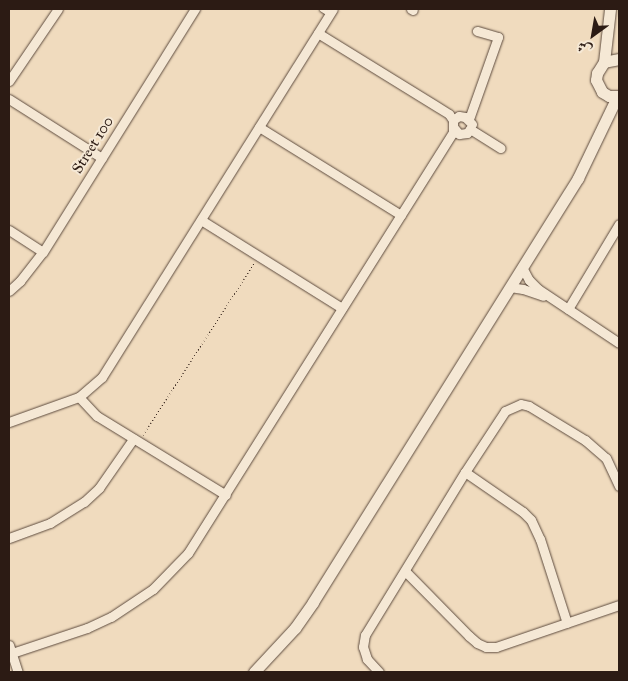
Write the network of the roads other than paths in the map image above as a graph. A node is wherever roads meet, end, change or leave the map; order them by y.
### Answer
1 (58, 9) edge
2 (195, 9) edge
3 (610, 9) edge
4 (328, 10) edge
5 (477, 31) dead end
6 (318, 33) junction
7 (619, 59) edge
8 (604, 62) junction
9 (9, 81) edge
10 (602, 92) junction
11 (618, 97) edge
12 (9, 99) edge
13 (469, 119) junction
14 (454, 124) junction
15 (602, 126) junction
16 (259, 127) junction
17 (470, 129) junction
18 (501, 148) dead end
19 (102, 158) junction
20 (401, 215) junction
21 (201, 220) junction
22 (619, 224) edge
23 (9, 230) edge
24 (43, 252) junction
25 (522, 267) junction
26 (510, 287) junction
27 (9, 291) edge
28 (557, 302) junction
29 (342, 308) junction
30 (568, 309) junction
31 (619, 343) edge
32 (79, 397) junction
33 (9, 422) edge
34 (135, 441) junction
35 (464, 472) junction
36 (619, 486) edge
37 (226, 495) junction
38 (9, 538) edge
39 (406, 571) junction
40 (619, 605) edge
41 (567, 623) junction
42 (10, 649) edge
43 (18, 672) edge
44 (256, 672) edge
45 (379, 672) edge

1 - 9 street
2 - 19 street, Street 100
3 - 8 street
4 - 6 street
5 - 13 street
6 - 14 street
6 - 16 street
7 - 8 street
8 - 10 street
10 - 11 street
10 - 15 street
11 - 15 street
12 - 19 street
13 - 14 street
13 - 17 street
14 - 17 street
14 - 20 street
15 - 25 street
16 - 20 street
16 - 21 street
17 - 18 street
19 - 24 street, Street 100
20 - 29 street
21 - 29 street
21 - 32 street
22 - 30 street
23 - 24 street
24 - 27 street, Street 100
25 - 26 street
25 - 28 street
26 - 28 street
26 - 44 street
28 - 30 street
29 - 37 street
30 - 31 street
32 - 33 street
32 - 34 street
34 - 37 street
34 - 38 street
35 - 36 street
35 - 39 street
35 - 41 street
37 - 42 street
39 - 41 street
39 - 45 street
40 - 41 street
42 - 43 street

